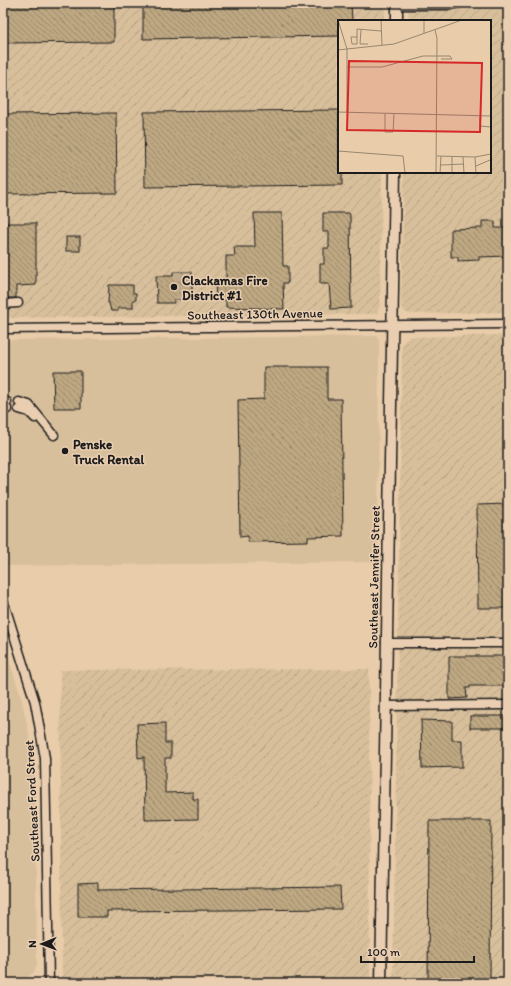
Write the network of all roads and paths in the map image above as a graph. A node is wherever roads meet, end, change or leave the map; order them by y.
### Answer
1 (459, 3) edge
2 (397, 4) edge
3 (397, 20) edge
4 (394, 173) edge
5 (18, 303) dead end
6 (3, 304) edge
7 (508, 324) edge
8 (391, 325) junction
9 (3, 329) edge
10 (19, 406) tunnel mouth
11 (51, 435) dead end
12 (3, 600) edge
13 (386, 643) junction
14 (508, 643) edge
15 (385, 706) junction
16 (508, 706) edge
17 (49, 983) edge
18 (380, 983) edge

1 - 2 street
2 - 3 main road
4 - 8 main road, Southeast Jennifer Street
5 - 6 street
7 - 8 street, Southeast 130th Avenue
8 - 9 street, Southeast 130th Avenue
8 - 13 main road, Southeast Jennifer Street
10 - 11 street
12 - 17 street, Southeast Ford Street
13 - 14 street
13 - 15 main road, Southeast Jennifer Street
15 - 16 street
15 - 18 main road, Southeast Jennifer Street

